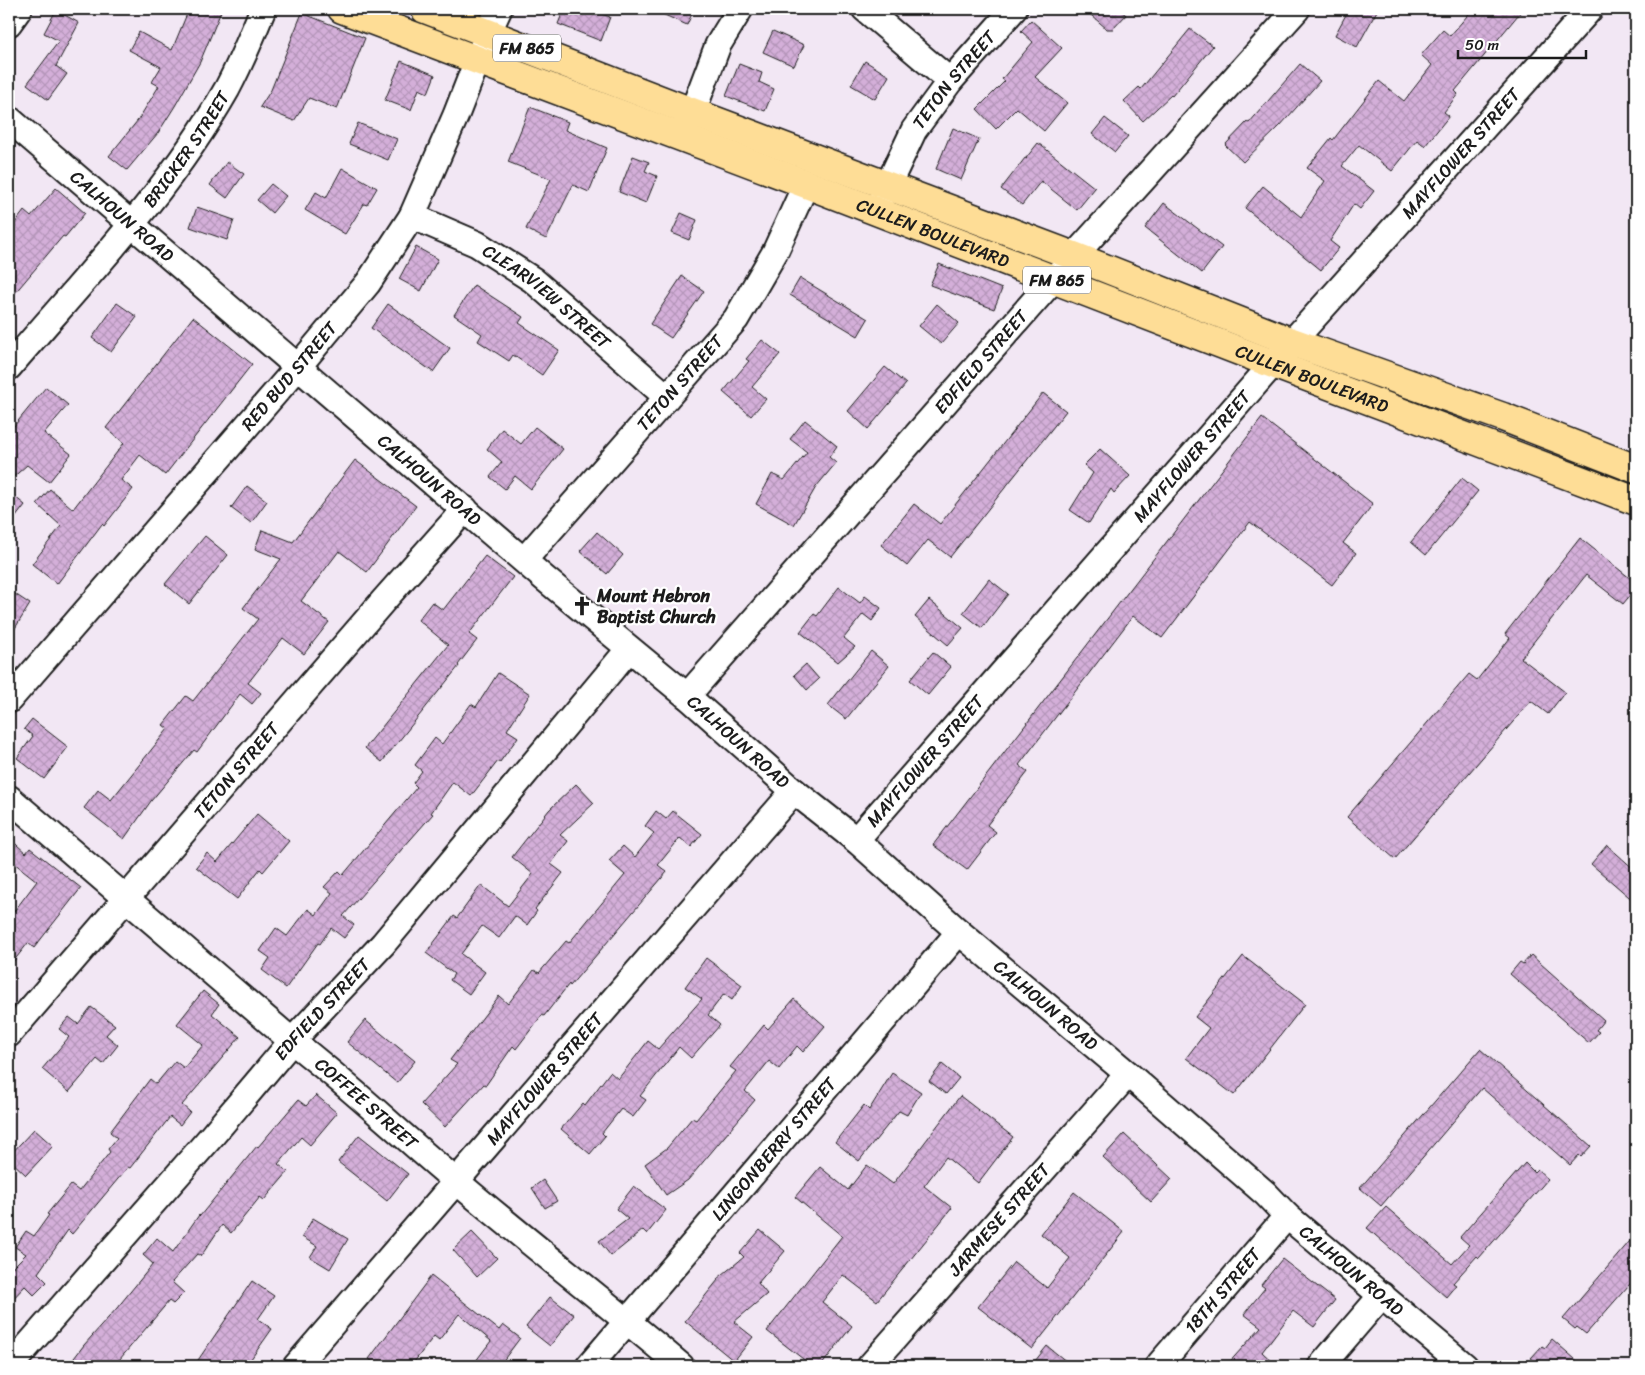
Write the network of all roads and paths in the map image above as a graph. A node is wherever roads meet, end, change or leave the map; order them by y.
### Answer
1 (19, 9) edge
2 (262, 9) edge
3 (342, 9) edge
4 (425, 9) edge
5 (740, 9) edge
6 (865, 9) edge
7 (1014, 9) edge
8 (1296, 9) edge
9 (1590, 9) edge
10 (493, 21) edge
11 (9, 23) edge
12 (477, 60) junction
13 (950, 81) junction
14 (692, 112) junction
15 (9, 119) edge
16 (682, 138) junction
17 (816, 158) junction
18 (806, 184) junction
19 (887, 185) junction
20 (876, 210) junction
21 (412, 216) junction
22 (131, 225) junction
23 (1074, 256) junction
24 (1054, 280) junction
25 (1292, 342) junction
26 (1273, 364) junction
27 (9, 367) edge
28 (297, 368) junction
29 (667, 397) junction
30 (1636, 469) edge
31 (1636, 502) edge
32 (465, 510) junction
33 (524, 560) junction
34 (629, 650) junction
35 (687, 696) junction
36 (9, 700) edge
37 (794, 791) junction
38 (9, 798) edge
39 (856, 840) junction
40 (127, 899) junction
41 (959, 932) junction
42 (9, 1034) edge
43 (292, 1041) junction
44 (1128, 1074) junction
45 (456, 1182) junction
46 (1287, 1216) junction
47 (1382, 1295) junction
48 (628, 1321) junction
49 (10, 1366) edge
50 (296, 1366) edge
51 (589, 1366) edge
52 (681, 1366) edge
53 (870, 1366) edge
54 (1158, 1366) edge
55 (1321, 1366) edge
56 (1465, 1366) edge

1 - 11 street
2 - 22 street, BRICKER STREET
3 - 12 main road, CULLEN BOULEVARD / FM 865
4 - 10 main road, CULLEN BOULEVARD / FM 865
5 - 14 street
6 - 13 street
7 - 13 street, TETON STREET
8 - 23 street, EDFIELD STREET
9 - 25 street, MAYFLOWER STREET
10 - 12 street, RED BUD STREET
10 - 14 main road, CULLEN BOULEVARD / FM 865
12 - 16 main road, CULLEN BOULEVARD / FM 865
12 - 21 street, RED BUD STREET
13 - 19 street, TETON STREET
14 - 16 street
14 - 17 main road, CULLEN BOULEVARD / FM 865
15 - 22 street, CALHOUN ROAD
16 - 18 main road, CULLEN BOULEVARD / FM 865
17 - 18 main road
17 - 19 main road, CULLEN BOULEVARD / FM 865
18 - 20 main road, CULLEN BOULEVARD / FM 865
18 - 29 street, TETON STREET
19 - 20 street, TETON STREET
19 - 23 main road, CULLEN BOULEVARD / FM 865
20 - 24 main road, CULLEN BOULEVARD / FM 865
21 - 28 street, RED BUD STREET
21 - 29 street, CLEARVIEW STREET
22 - 27 street, BRICKER STREET
22 - 28 street, CALHOUN ROAD
23 - 24 street, EDFIELD STREET
23 - 25 main road, CULLEN BOULEVARD / FM 865
24 - 26 main road, CULLEN BOULEVARD / FM 865
24 - 35 street, EDFIELD STREET
25 - 26 street, MAYFLOWER STREET
25 - 30 main road, CULLEN BOULEVARD / FM 865
26 - 31 main road, CULLEN BOULEVARD / FM 865
26 - 39 street, MAYFLOWER STREET
28 - 32 street, CALHOUN ROAD
28 - 36 street, RED BUD STREET
29 - 33 street, TETON STREET
32 - 33 street, CALHOUN ROAD
32 - 40 street, TETON STREET
33 - 34 street, CALHOUN ROAD
34 - 35 street, CALHOUN ROAD
34 - 43 street, EDFIELD STREET
35 - 37 street, CALHOUN ROAD
37 - 39 street, CALHOUN ROAD
37 - 45 street, MAYFLOWER STREET
38 - 40 street, COFFEE STREET
39 - 41 street, CALHOUN ROAD
40 - 42 street, TETON STREET
40 - 43 street, COFFEE STREET
41 - 44 street, CALHOUN ROAD
41 - 48 street, LINGONBERRY STREET
43 - 45 street, COFFEE STREET
43 - 49 street, EDFIELD STREET
44 - 46 street, CALHOUN ROAD
44 - 53 street, JARMESE STREET
45 - 48 street, COFFEE STREET
45 - 50 street, MAYFLOWER STREET
46 - 47 street, CALHOUN ROAD
46 - 54 street, 18TH STREET
47 - 55 street
47 - 56 street, CALHOUN ROAD
48 - 51 street, LINGONBERRY STREET
48 - 52 street, COFFEE STREET

